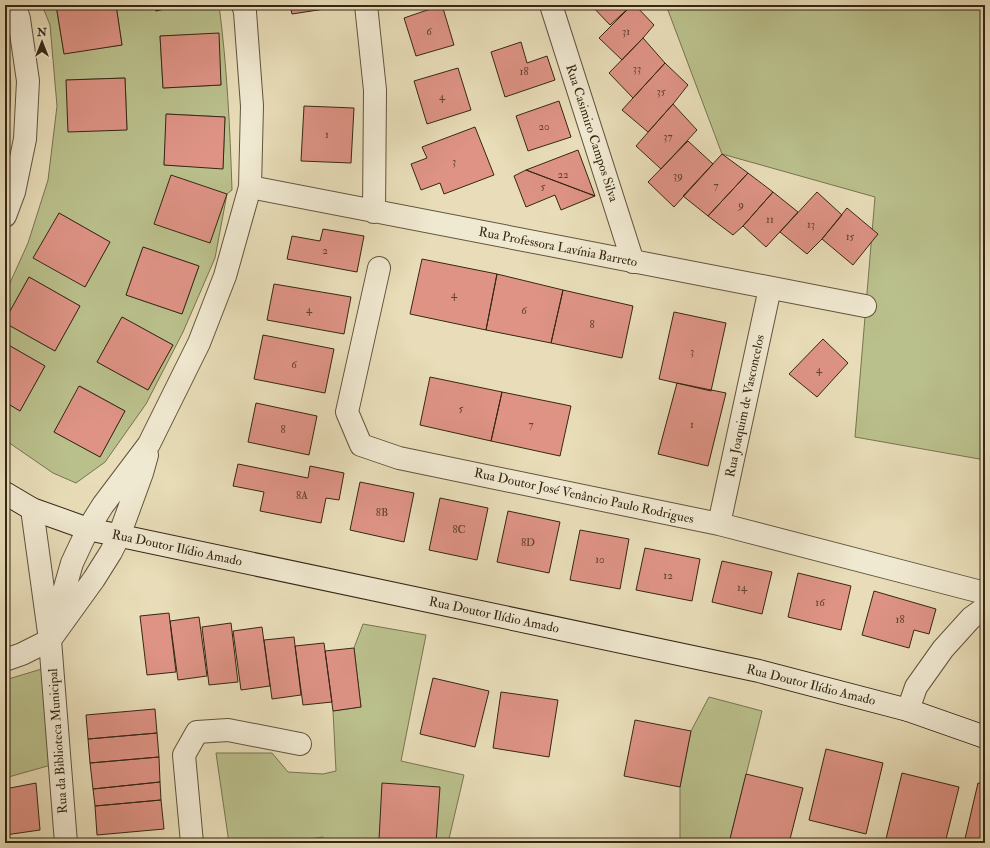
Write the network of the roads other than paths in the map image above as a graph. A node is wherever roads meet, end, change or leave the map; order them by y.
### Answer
1 (15, 5) edge
2 (243, 5) edge
3 (366, 5) edge
4 (551, 5) edge
5 (250, 187) junction
6 (374, 212) junction
7 (5, 216) edge
8 (633, 262) junction
9 (379, 268) dead end
10 (770, 288) junction
11 (865, 306) dead end
12 (149, 444) junction
13 (5, 493) edge
14 (32, 509) junction
15 (719, 524) junction
16 (88, 529) junction
17 (119, 536) junction
18 (985, 593) edge
19 (985, 608) edge
20 (50, 640) junction
21 (5, 660) edge
22 (908, 710) junction
23 (985, 737) edge
24 (300, 744) dead end
25 (66, 843) edge
26 (192, 843) edge

1 - 7 street
2 - 5 street
3 - 6 street
4 - 8 street, Rua Casimiro Campos Silva
5 - 6 street, Rua Professora Lavínia Barreto
5 - 12 street
6 - 8 street, Rua Professora Lavínia Barreto
8 - 10 street, Rua Professora Lavínia Barreto
9 - 15 street, Rua Doutor José Venâncio Paulo Rodrigues
10 - 11 street, Rua Professora Lavínia Barreto
10 - 15 street, Rua Joaquim de Vasconcelos
12 - 16 street
12 - 17 street
13 - 14 street, Rua Doutor Ilídio Amado
14 - 16 street, Rua Doutor Ilídio Amado
14 - 20 street, Rua da Biblioteca Municipal
15 - 18 street, Rua Doutor José Venâncio Paulo Rodrigues
16 - 17 street, Rua Doutor Ilídio Amado
16 - 20 street
17 - 20 street
17 - 22 street, Rua Doutor Ilídio Amado
19 - 22 street
20 - 21 street
20 - 25 street, Rua da Biblioteca Municipal
22 - 23 street, Rua Doutor Ilídio Amado
24 - 26 street

